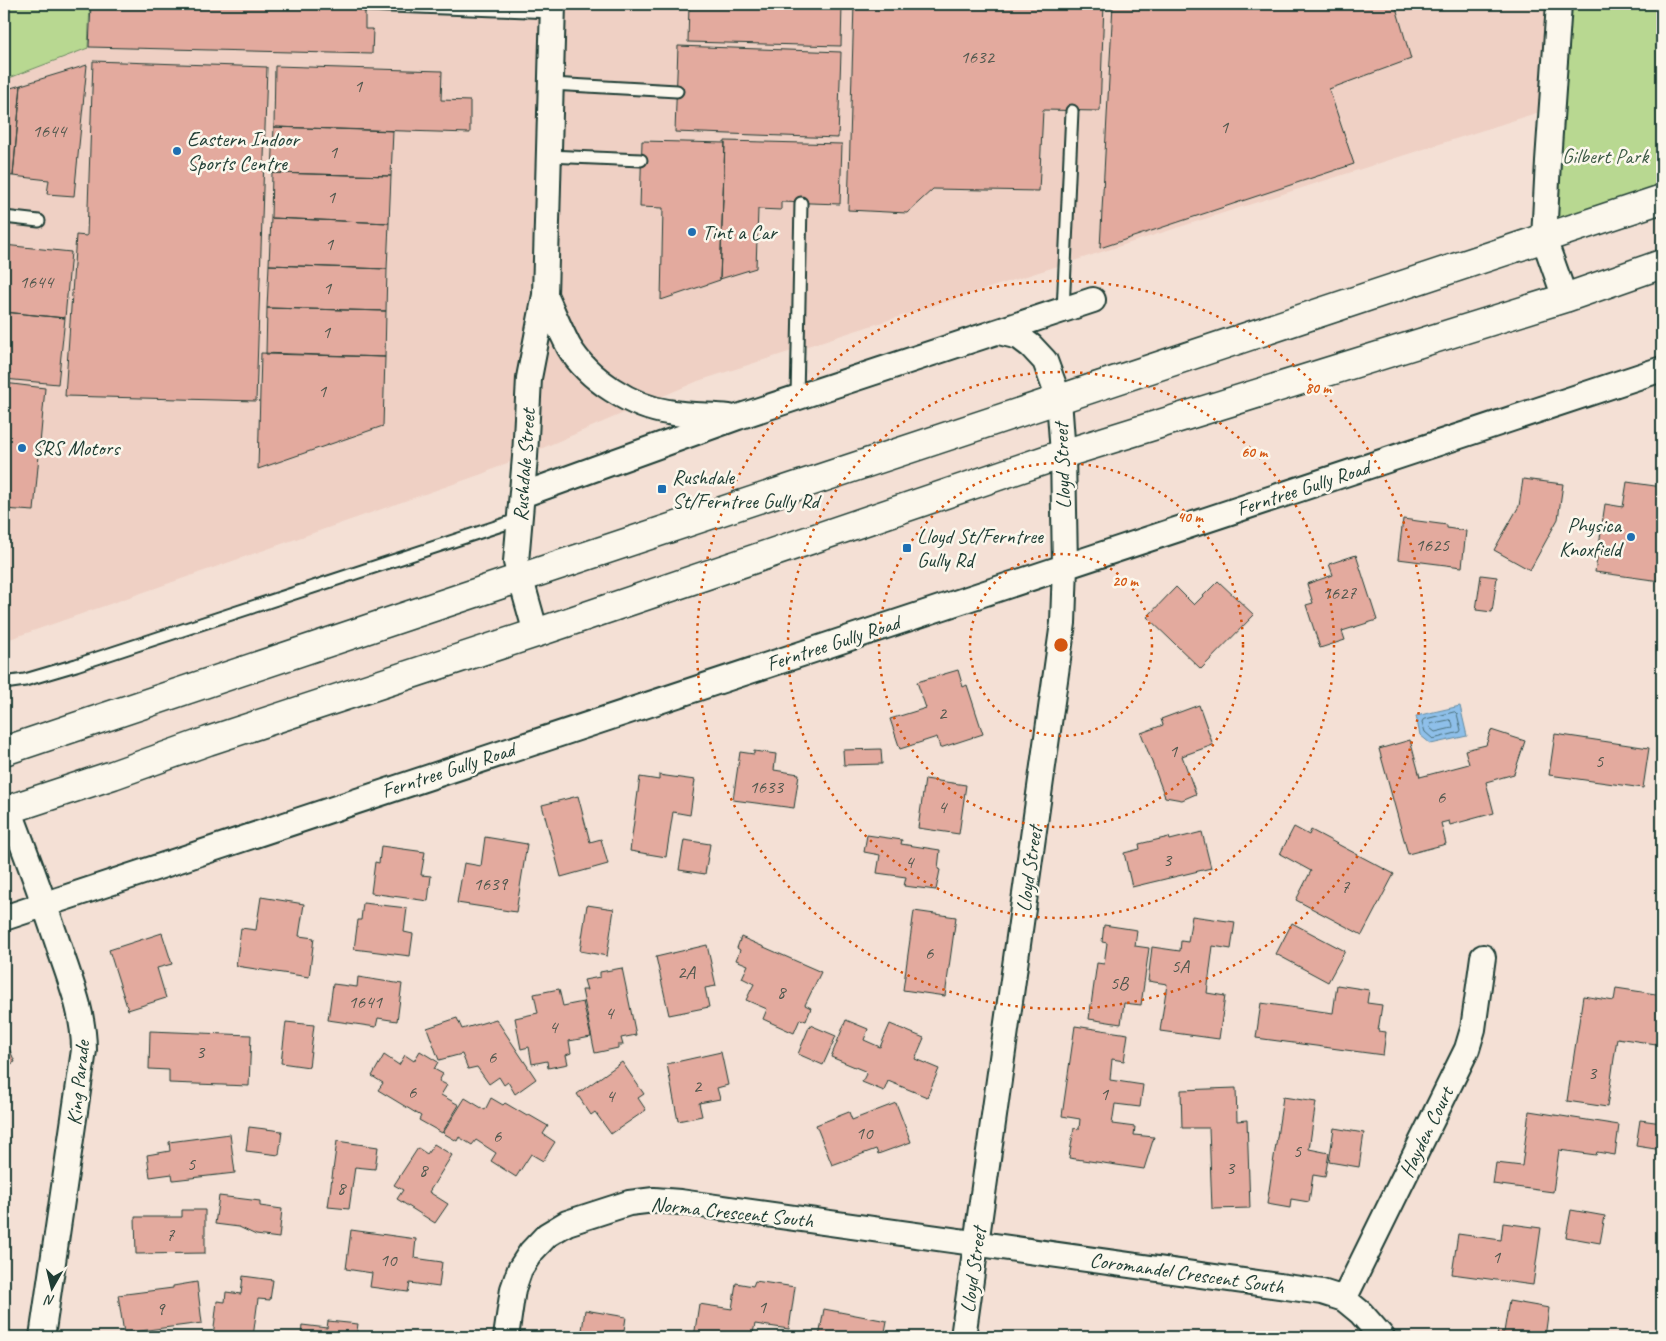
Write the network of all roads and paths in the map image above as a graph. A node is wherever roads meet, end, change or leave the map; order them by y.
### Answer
1 (1559, 4) edge
2 (365, 5) edge
3 (400, 5) edge
4 (553, 8) edge
5 (551, 84) junction
6 (677, 91) dead end
7 (1072, 111) dead end
8 (548, 156) junction
9 (642, 160) dead end
10 (1662, 199) edge
11 (801, 203) dead end
12 (4, 217) edge
13 (39, 220) dead end
14 (1544, 239) junction
15 (1662, 264) edge
16 (545, 295) junction
17 (1565, 298) junction
18 (1094, 300) dead end
19 (1062, 311) junction
20 (999, 332) junction
21 (1662, 369) edge
22 (797, 398) junction
23 (1059, 398) junction
24 (738, 417) junction
25 (1063, 454) junction
26 (522, 495) junction
27 (520, 519) junction
28 (1065, 566) junction
29 (520, 578) junction
30 (536, 633) junction
31 (4, 683) edge
32 (4, 751) edge
33 (7, 810) edge
34 (44, 904) junction
35 (4, 918) edge
36 (1483, 957) dead end
37 (976, 1243) junction
38 (1344, 1299) junction
39 (42, 1337) edge
40 (506, 1337) edge
41 (963, 1337) edge
42 (1382, 1337) edge

1 - 14 street
2 - 3 lane
3 - 4 lane
4 - 5 street, Rushdale Street
5 - 6 lane
5 - 8 street, Rushdale Street
7 - 19 lane
8 - 9 lane
8 - 16 street, Rushdale Street
10 - 14 main road
11 - 22 lane
12 - 13 lane
14 - 17 street
14 - 23 main road
15 - 17 main road
16 - 24 street, Rushdale Street
16 - 26 street, Rushdale Street
17 - 25 main road
18 - 19 street
19 - 20 street
20 - 22 street
20 - 23 street
21 - 28 street, Ferntree Gully Road
22 - 24 street
23 - 25 street, Lloyd Street
23 - 29 main road
24 - 26 street
25 - 28 street, Lloyd Street
25 - 30 main road
26 - 27 street, Rushdale Street
27 - 29 street, Rushdale Street
27 - 31 lane
28 - 34 street, Ferntree Gully Road
28 - 37 street, Lloyd Street
29 - 30 street, Rushdale Street
29 - 32 main road
30 - 33 main road
33 - 34 street, King Parade
34 - 35 street, Ferntree Gully Road
34 - 39 street, King Parade
36 - 38 street, Hayden Court
37 - 38 street, Coromandel Crescent South
37 - 40 street, Norma Crescent South
37 - 41 street, Lloyd Street
38 - 42 street, Coromandel Crescent South

